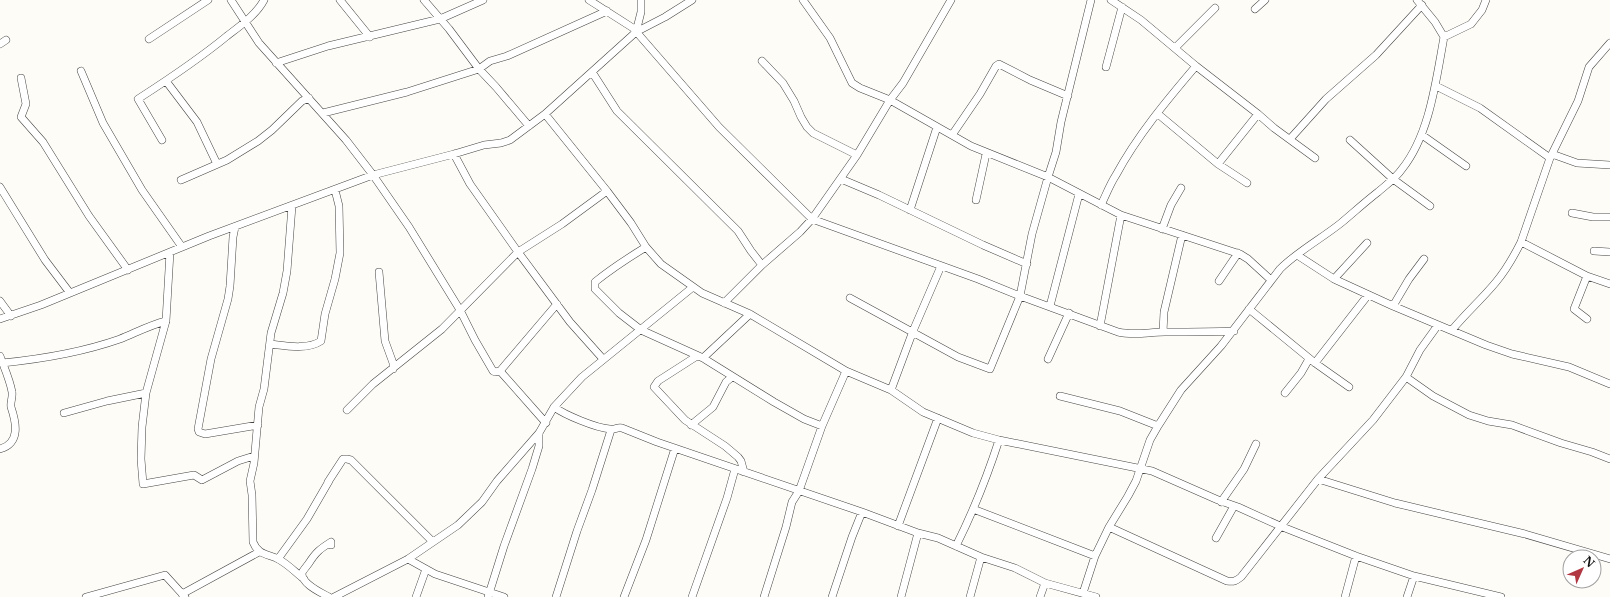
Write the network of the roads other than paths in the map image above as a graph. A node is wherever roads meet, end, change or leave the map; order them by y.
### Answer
1 (208, 0) edge
2 (231, 0) edge
3 (264, 0) edge
4 (340, 0) edge
5 (424, 0) edge
6 (483, 0) edge
7 (589, 0) edge
8 (641, 0) edge
9 (692, 0) edge
10 (803, 0) edge
11 (951, 0) edge
12 (1091, 0) edge
13 (1111, 0) edge
14 (1265, 0) edge
15 (1486, 0) edge
16 (1419, 3) edge
17 (1122, 7) junction
18 (1215, 8) dead end
19 (1255, 9) dead end
20 (607, 11) junction
21 (440, 19) junction
22 (246, 21) junction
23 (636, 32) junction
24 (370, 37) junction
25 (1444, 37) junction
26 (149, 39) dead end
27 (1610, 43) edge
28 (1175, 48) junction
29 (762, 61) dead end
30 (276, 63) junction
31 (1196, 66) junction
32 (1106, 67) dead end
33 (479, 69) junction
34 (82, 71) dead end
35 (592, 72) junction
36 (21, 78) dead end
37 (166, 81) junction
38 (1436, 86) junction
39 (1068, 96) junction
40 (305, 97) junction
41 (890, 100) junction
42 (323, 113) junction
43 (544, 114) junction
44 (1158, 114) junction
45 (1258, 114) junction
46 (529, 126) junction
47 (937, 127) junction
48 (952, 135) junction
49 (1422, 135) junction
50 (1290, 139) junction
51 (162, 140) dead end
52 (1350, 140) dead end
53 (454, 154) junction
54 (986, 154) junction
55 (857, 155) junction
56 (1551, 156) junction
57 (1315, 158) dead end
58 (217, 164) junction
59 (1218, 164) junction
60 (1610, 165) edge
61 (1466, 166) dead end
62 (373, 175) junction
63 (1048, 177) junction
64 (841, 179) junction
65 (1393, 179) junction
66 (181, 180) dead end
67 (1247, 183) dead end
68 (0, 187) edge
69 (1181, 188) dead end
70 (335, 190) junction
71 (607, 191) junction
72 (1079, 194) junction
73 (976, 200) dead end
74 (1101, 205) junction
75 (292, 206) junction
76 (1430, 206) dead end
77 (910, 210) junction
78 (1572, 213) dead end
79 (1122, 215) junction
80 (1610, 217) edge
81 (812, 219) junction
82 (235, 226) junction
83 (1162, 229) junction
84 (1182, 235) junction
85 (1521, 242) junction
86 (1367, 243) dead end
87 (182, 247) junction
88 (646, 247) junction
89 (1594, 251) dead end
90 (170, 252) junction
91 (518, 252) junction
92 (1238, 252) junction
93 (1610, 252) edge
94 (1297, 255) junction
95 (1424, 259) dead end
96 (1027, 264) junction
97 (762, 265) junction
98 (941, 266) junction
99 (128, 270) junction
100 (379, 272) dead end
101 (1587, 276) junction
102 (1334, 279) junction
103 (1271, 280) junction
104 (1219, 281) dead end
105 (1610, 284) edge
106 (693, 287) junction
107 (70, 293) junction
108 (1368, 295) junction
109 (1020, 296) junction
110 (850, 298) dead end
111 (0, 301) edge
112 (724, 303) junction
113 (557, 304) junction
114 (1050, 306) junction
115 (1393, 306) junction
116 (1249, 309) junction
117 (460, 310) junction
118 (750, 314) junction
119 (1069, 314) junction
120 (11, 316) junction
121 (0, 319) edge
122 (1587, 319) dead end
123 (166, 321) junction
124 (1438, 325) junction
125 (1100, 326) junction
126 (641, 330) junction
127 (1452, 330) junction
128 (914, 331) junction
129 (1234, 331) junction
130 (1163, 332) junction
131 (270, 344) junction
132 (700, 357) junction
133 (1, 359) edge
134 (603, 359) junction
135 (1048, 359) dead end
136 (1312, 361) junction
137 (395, 365) junction
138 (500, 371) junction
139 (846, 371) junction
140 (1406, 377) junction
141 (729, 379) junction
142 (1610, 384) edge
143 (1348, 387) dead end
144 (891, 390) junction
145 (146, 393) junction
146 (1285, 394) dead end
147 (1060, 396) dead end
148 (554, 407) junction
149 (347, 410) dead end
150 (64, 413) dead end
151 (938, 418) junction
152 (546, 423) junction
153 (258, 425) junction
154 (691, 425) junction
155 (822, 426) junction
156 (1158, 426) junction
157 (611, 430) junction
158 (539, 433) junction
159 (999, 440) junction
160 (1256, 444) dead end
161 (675, 448) junction
162 (0, 449) edge
163 (254, 456) junction
164 (1610, 459) edge
165 (735, 469) junction
166 (1139, 469) junction
167 (744, 472) junction
168 (1318, 478) junction
169 (799, 491) junction
170 (1221, 502) junction
171 (1234, 506) junction
172 (973, 509) junction
173 (862, 512) junction
174 (898, 526) junction
175 (1280, 526) junction
176 (1109, 527) junction
177 (918, 533) junction
178 (1216, 538) dead end
179 (433, 542) junction
180 (331, 545) dead end
181 (956, 546) junction
182 (259, 552) junction
183 (1095, 556) junction
184 (1356, 556) junction
185 (981, 557) junction
186 (1610, 558) edge
187 (278, 559) junction
188 (408, 559) junction
189 (426, 569) junction
190 (1414, 576) junction
191 (304, 579) junction
192 (1045, 584) junction
193 (1083, 593) junction
194 (1474, 594) edge
195 (184, 595) edge
196 (489, 595) edge
197 (86, 597) edge
198 (329, 597) edge
199 (334, 597) edge
200 (416, 597) edge
201 (504, 597) edge
202 (556, 597) edge
203 (624, 597) edge
204 (692, 597) edge
205 (764, 597) edge
206 (832, 597) edge
207 (901, 597) edge
208 (970, 597) edge
209 (1040, 597) edge
210 (1096, 597) edge
211 (1345, 597) edge
212 (1407, 597) edge
213 (1501, 597) edge

1 - 26 street
2 - 22 street
3 - 22 street
4 - 24 street
5 - 21 street
6 - 21 street
7 - 20 street
8 - 23 street
9 - 23 street
10 - 41 street
11 - 41 street
12 - 39 street
13 - 17 street
14 - 19 street
15 - 25 street
16 - 25 street
16 - 50 street
17 - 28 street
17 - 32 street
18 - 28 street
20 - 23 street
20 - 33 street
21 - 24 street
21 - 33 street
22 - 30 street
22 - 37 street
23 - 35 street
23 - 81 street
24 - 30 street
25 - 38 street
27 - 56 street
28 - 31 street
29 - 55 street
30 - 40 street
31 - 44 street
31 - 45 street
33 - 42 street
33 - 46 street
34 - 87 street
35 - 43 street
35 - 97 street
36 - 99 street
37 - 51 street
37 - 58 street
38 - 49 street
38 - 56 street
39 - 48 street
39 - 63 street
40 - 42 street
40 - 58 street
41 - 47 street
41 - 55 street
42 - 62 street
43 - 46 street
43 - 71 street
44 - 59 street
44 - 74 street
45 - 50 street
45 - 59 street
46 - 53 street
47 - 48 street
47 - 77 street
48 - 54 street
49 - 61 street
49 - 65 street
50 - 57 street
52 - 65 street
53 - 62 street
53 - 91 street
54 - 63 street
54 - 73 street
55 - 64 street
56 - 60 street
56 - 85 street
58 - 66 street
59 - 67 street
62 - 70 street
62 - 117 street
63 - 72 street
63 - 96 street
64 - 77 street
64 - 81 street
65 - 76 street
65 - 94 street
68 - 107 street
69 - 83 street
70 - 75 street
70 - 131 street
71 - 88 street
71 - 91 street
72 - 74 street
72 - 114 street
74 - 79 street
75 - 82 street
75 - 131 street
77 - 96 street
78 - 80 street
79 - 83 street
79 - 125 street
81 - 97 street
81 - 98 street
82 - 87 street
82 - 153 street
83 - 84 street
84 - 92 street
84 - 130 street
85 - 101 street
85 - 127 street
86 - 102 street
87 - 90 street
88 - 106 street
88 - 126 street
89 - 93 street
90 - 99 street
90 - 123 street
91 - 113 street
91 - 117 street
92 - 103 street
92 - 104 street
94 - 102 street
94 - 103 street
95 - 115 street
96 - 109 street
97 - 112 street
98 - 109 street
98 - 128 street
99 - 107 street
100 - 137 street
101 - 105 street
101 - 122 street
102 - 108 street
103 - 116 street
106 - 112 street
106 - 126 street
107 - 120 street
108 - 115 street
108 - 136 street
109 - 114 street
109 - 128 street
110 - 128 street
111 - 120 street
112 - 118 street
113 - 134 street
113 - 138 street
114 - 119 street
115 - 124 street
116 - 129 street
116 - 136 street
117 - 137 street
117 - 138 street
118 - 132 street
118 - 139 street
119 - 125 street
119 - 135 street
120 - 121 street
123 - 133 street
123 - 145 street
124 - 127 street
124 - 140 street
125 - 130 street
126 - 132 street
126 - 134 street
127 - 142 street
128 - 144 street
129 - 130 street
129 - 156 street
131 - 153 street
132 - 141 street
132 - 154 street
133 - 162 street
134 - 148 street
136 - 143 street
136 - 146 street
137 - 149 street
138 - 152 street
139 - 144 street
139 - 155 street
140 - 164 street
140 - 168 street
141 - 154 street
141 - 155 street
144 - 151 street
145 - 150 street
145 - 163 street
147 - 156 street
148 - 152 street
148 - 157 street
151 - 159 street
151 - 174 street
152 - 158 street
153 - 163 street
154 - 167 street
155 - 169 street
156 - 166 street
157 - 161 street
157 - 202 street
158 - 179 street
158 - 196 street
159 - 166 street
159 - 172 street
160 - 170 street
161 - 165 street
161 - 203 street
163 - 182 street
165 - 167 street
165 - 204 street
166 - 170 street
166 - 176 street
167 - 169 street
168 - 175 street
168 - 186 street
169 - 173 street
169 - 205 street
170 - 171 street
171 - 175 street
171 - 178 street
172 - 181 street
172 - 183 street
173 - 174 street
173 - 206 street
174 - 177 street
175 - 176 street
175 - 184 street
176 - 183 street
177 - 181 street
177 - 207 street
179 - 187 street
179 - 188 street
180 - 191 street
181 - 185 street
182 - 187 street
182 - 195 street
183 - 193 street
184 - 190 street
184 - 211 street
185 - 192 street
185 - 208 street
187 - 191 street
188 - 189 street
188 - 199 street
189 - 196 street
189 - 200 street
190 - 194 street
190 - 212 street
191 - 198 street
192 - 193 street
192 - 209 street
193 - 210 street
194 - 213 street
195 - 197 street
196 - 201 street

